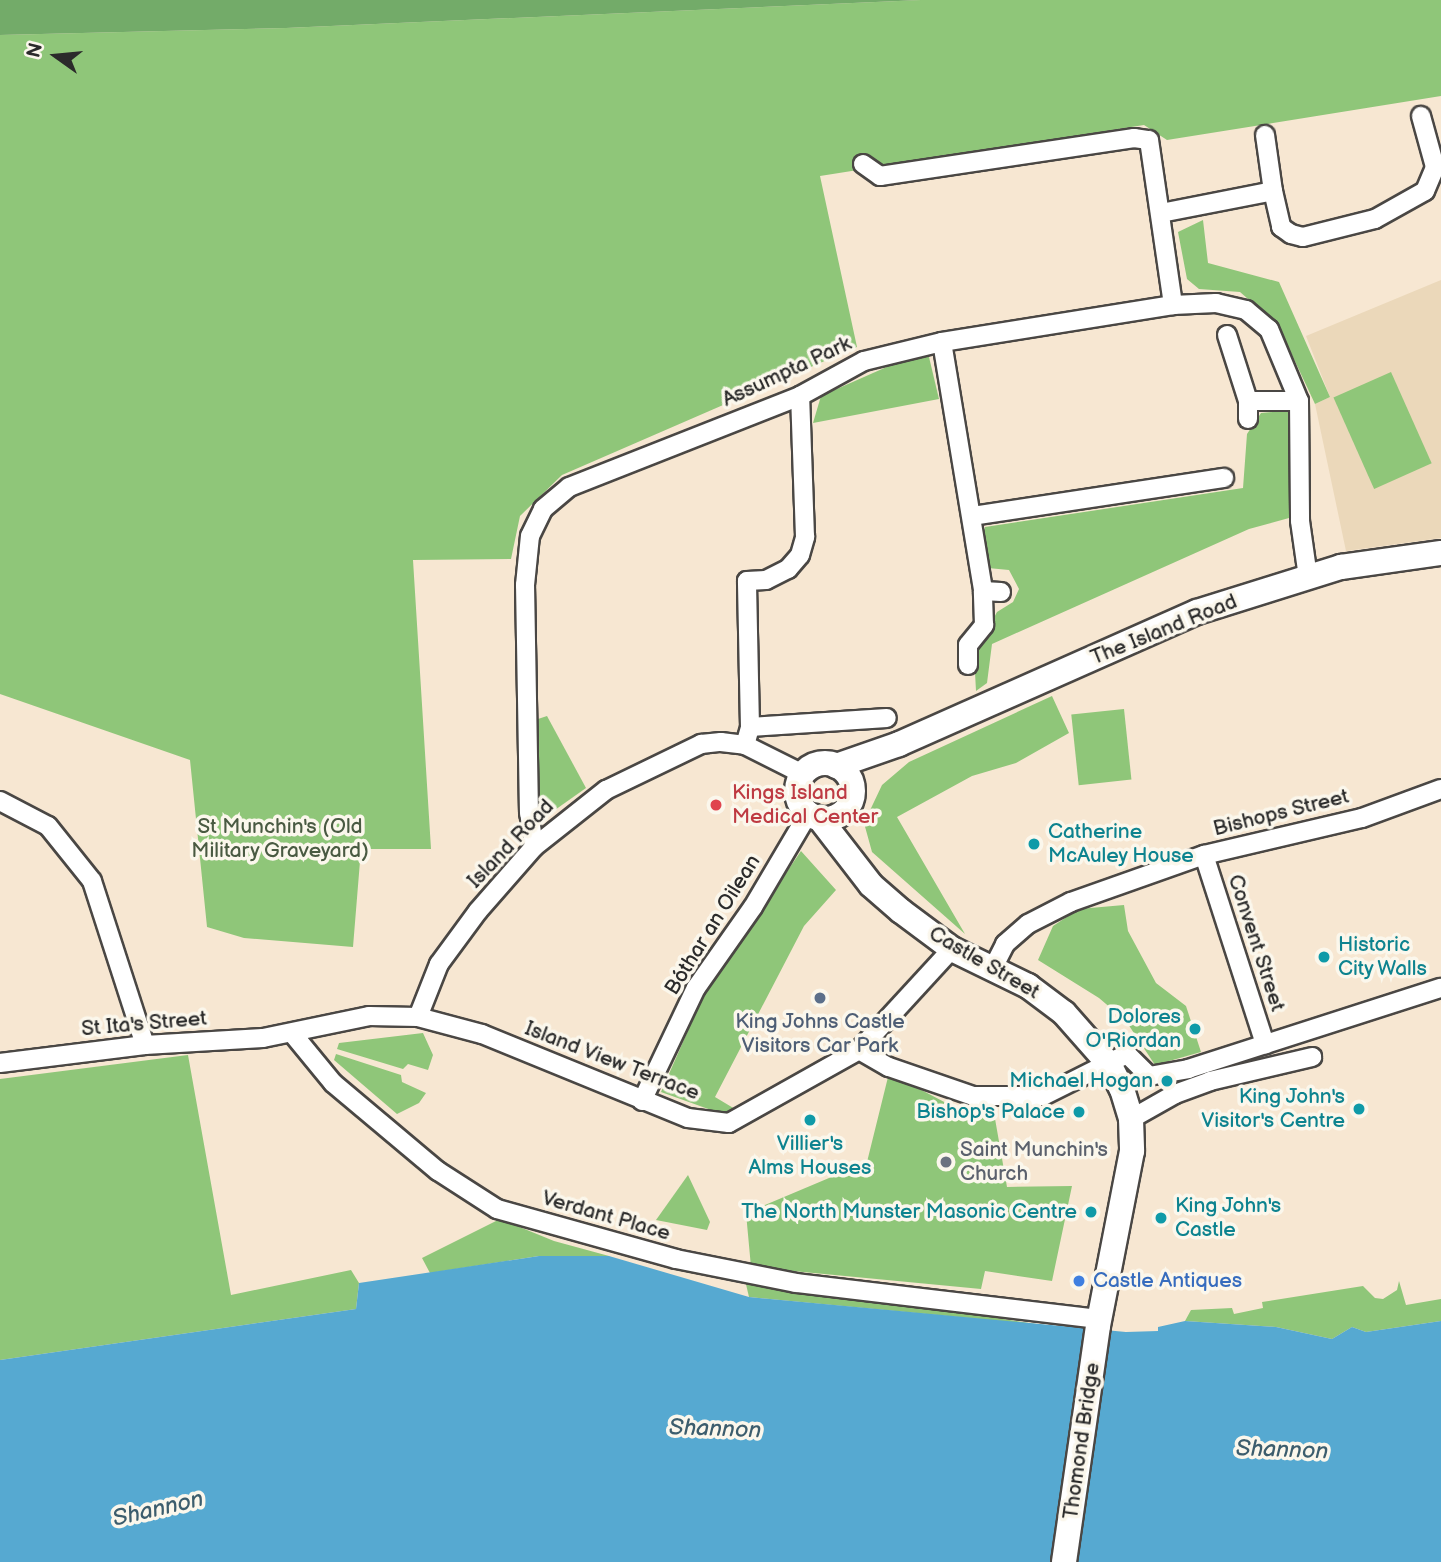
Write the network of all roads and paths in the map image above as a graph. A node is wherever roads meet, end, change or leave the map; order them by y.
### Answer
1 (1421, 116) dead end
2 (1265, 135) dead end
3 (863, 164) dead end
4 (1273, 191) junction
5 (1161, 213) junction
6 (1173, 304) junction
7 (1227, 335) dead end
8 (942, 342) junction
9 (800, 396) junction
10 (1299, 401) junction
11 (1224, 478) dead end
12 (972, 516) junction
13 (1441, 553) edge
14 (1308, 577) junction
15 (968, 665) dead end
16 (887, 718) dead end
17 (748, 736) junction
18 (899, 744) junction
19 (836, 766) junction
20 (803, 774) junction
21 (1441, 789) edge
22 (849, 800) junction
23 (0, 801) edge
24 (814, 816) junction
25 (534, 847) junction
26 (1204, 855) junction
27 (848, 857) junction
28 (952, 949) junction
29 (994, 966) junction
30 (1441, 988) edge
31 (418, 1017) junction
32 (292, 1033) junction
33 (1265, 1044) junction
34 (145, 1045) junction
35 (859, 1050) junction
36 (1312, 1057) dead end
37 (0, 1063) edge
38 (1109, 1064) junction
39 (642, 1101) junction
40 (1131, 1119) junction
41 (1099, 1323) junction
42 (1064, 1562) edge

1 - 4 street
2 - 4 street
3 - 5 street
4 - 5 street
5 - 6 street
6 - 8 street, Assumpta Park
6 - 10 street, Assumpta Park
7 - 10 street
8 - 9 street, Assumpta Park
8 - 12 street
9 - 17 street
9 - 25 street, Assumpta Park
10 - 14 street, Assumpta Park
11 - 12 street
12 - 15 street
13 - 14 main road, The Island Road
14 - 18 main road, The Island Road
16 - 17 street
17 - 20 street, Island Road
17 - 25 street, Island Road
18 - 19 main road, The Island Road
18 - 22 main road
19 - 20 main road
19 - 22 main road
20 - 24 main road
21 - 26 street, Bishops Street
22 - 24 main road
22 - 27 main road
23 - 34 street
24 - 27 main road, Castle Street
24 - 39 street, Bóthar an Oilean
25 - 31 street, Island Road
26 - 29 street, Bishops Street
26 - 33 street, Convent Street
27 - 28 main road, Castle Street
28 - 29 main road, Castle Street
28 - 35 street, Island View Terrace
29 - 38 main road, Castle Street
30 - 33 street
31 - 32 street
31 - 39 street, Island View Terrace
32 - 34 street, St Ita's Street
32 - 41 street, Verdant Place
33 - 38 street
34 - 37 street, St Ita's Street
35 - 38 street
35 - 39 street, Island View Terrace
36 - 40 street
38 - 40 main road, Castle Street
40 - 41 main road, Castle Street
41 - 42 main road, Thomond Bridge

